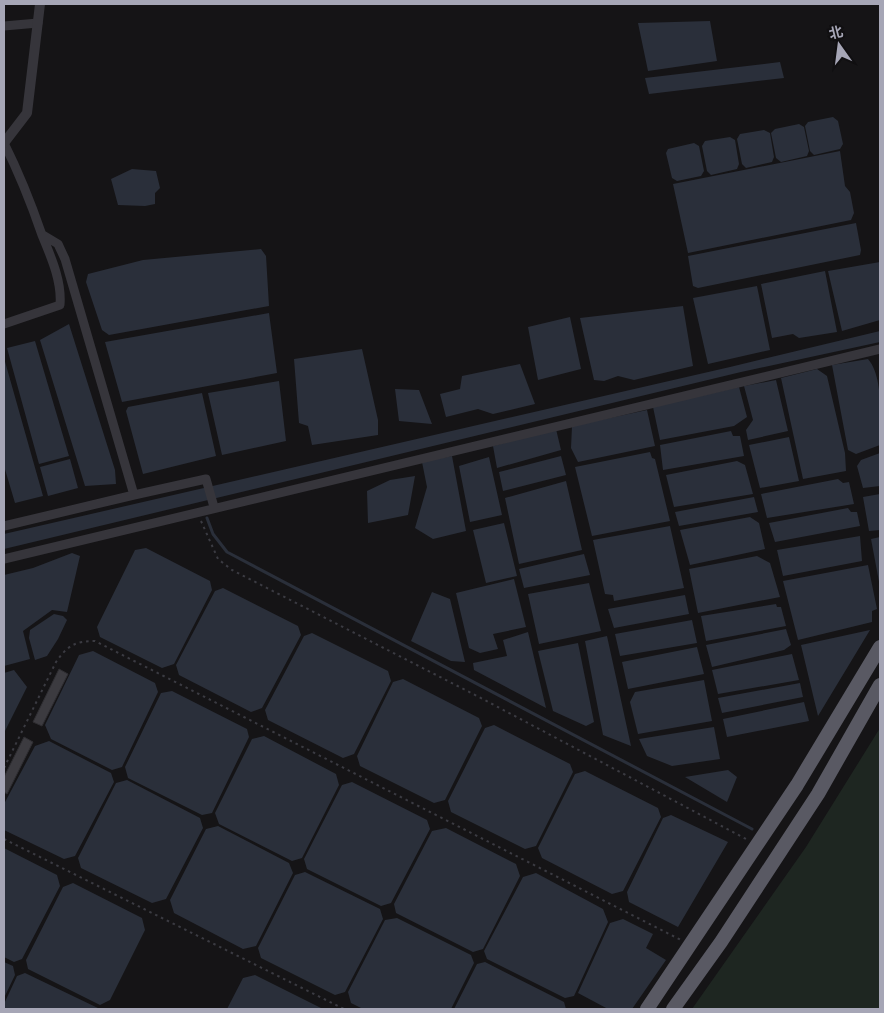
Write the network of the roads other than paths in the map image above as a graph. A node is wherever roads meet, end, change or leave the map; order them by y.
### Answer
1 (40, 4) edge
2 (38, 23) junction
3 (4, 26) edge
4 (4, 143) edge
5 (42, 235) junction
6 (4, 324) edge
7 (880, 349) edge
8 (134, 495) junction
9 (214, 507) junction
10 (4, 526) edge
11 (4, 559) edge
12 (880, 647) edge
13 (880, 685) edge
14 (808, 768) junction
15 (826, 780) junction
16 (727, 890) junction
17 (746, 904) junction
18 (647, 1009) edge
19 (673, 1009) edge

1 - 2 street
2 - 3 street
2 - 4 street
4 - 5 street
5 - 6 street
5 - 8 street
7 - 9 street
8 - 9 street
8 - 10 street
9 - 11 street
12 - 14 highway
13 - 15 highway
14 - 15 highway
14 - 16 highway
15 - 17 highway
16 - 17 highway
16 - 18 highway
17 - 19 highway

